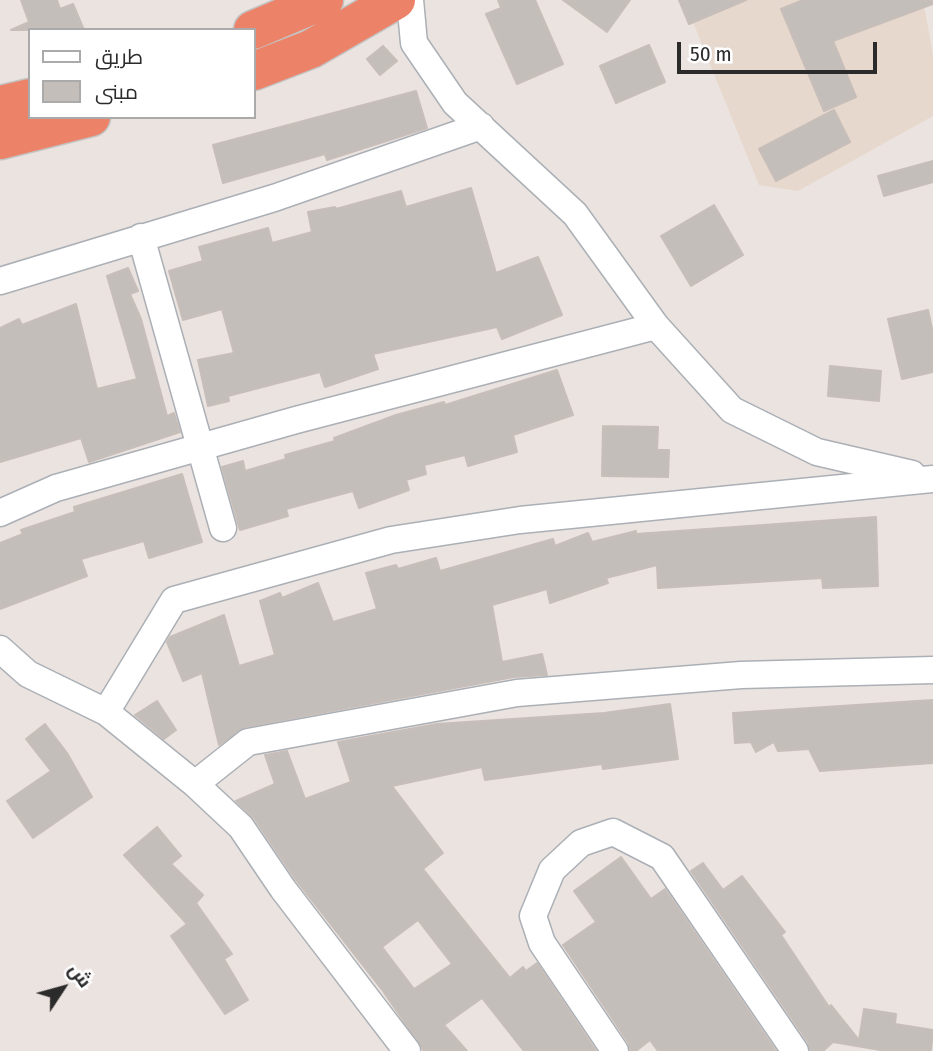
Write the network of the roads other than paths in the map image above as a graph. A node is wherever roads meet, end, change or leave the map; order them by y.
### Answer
1 (324, 0) edge
2 (396, 0) edge
3 (410, 0) edge
4 (256, 29) edge
5 (256, 70) edge
6 (28, 98) edge
7 (0, 105) edge
8 (83, 119) edge
9 (481, 126) junction
10 (0, 140) edge
11 (141, 237) junction
12 (0, 281) edge
13 (656, 326) junction
14 (200, 447) junction
15 (933, 479) edge
16 (0, 513) edge
17 (223, 528) dead end
18 (0, 649) edge
19 (933, 670) edge
20 (106, 712) junction
21 (195, 785) junction
22 (407, 1051) edge
23 (615, 1051) edge
24 (795, 1051) edge

1 - 4 highway
2 - 5 highway
3 - 9 street
6 - 7 highway
8 - 10 highway
9 - 11 street
9 - 13 street
11 - 12 street
11 - 14 street
13 - 14 street
13 - 15 street
14 - 16 street
14 - 17 street
15 - 20 street
18 - 20 street
19 - 21 street
20 - 21 street
21 - 22 street
23 - 24 street

